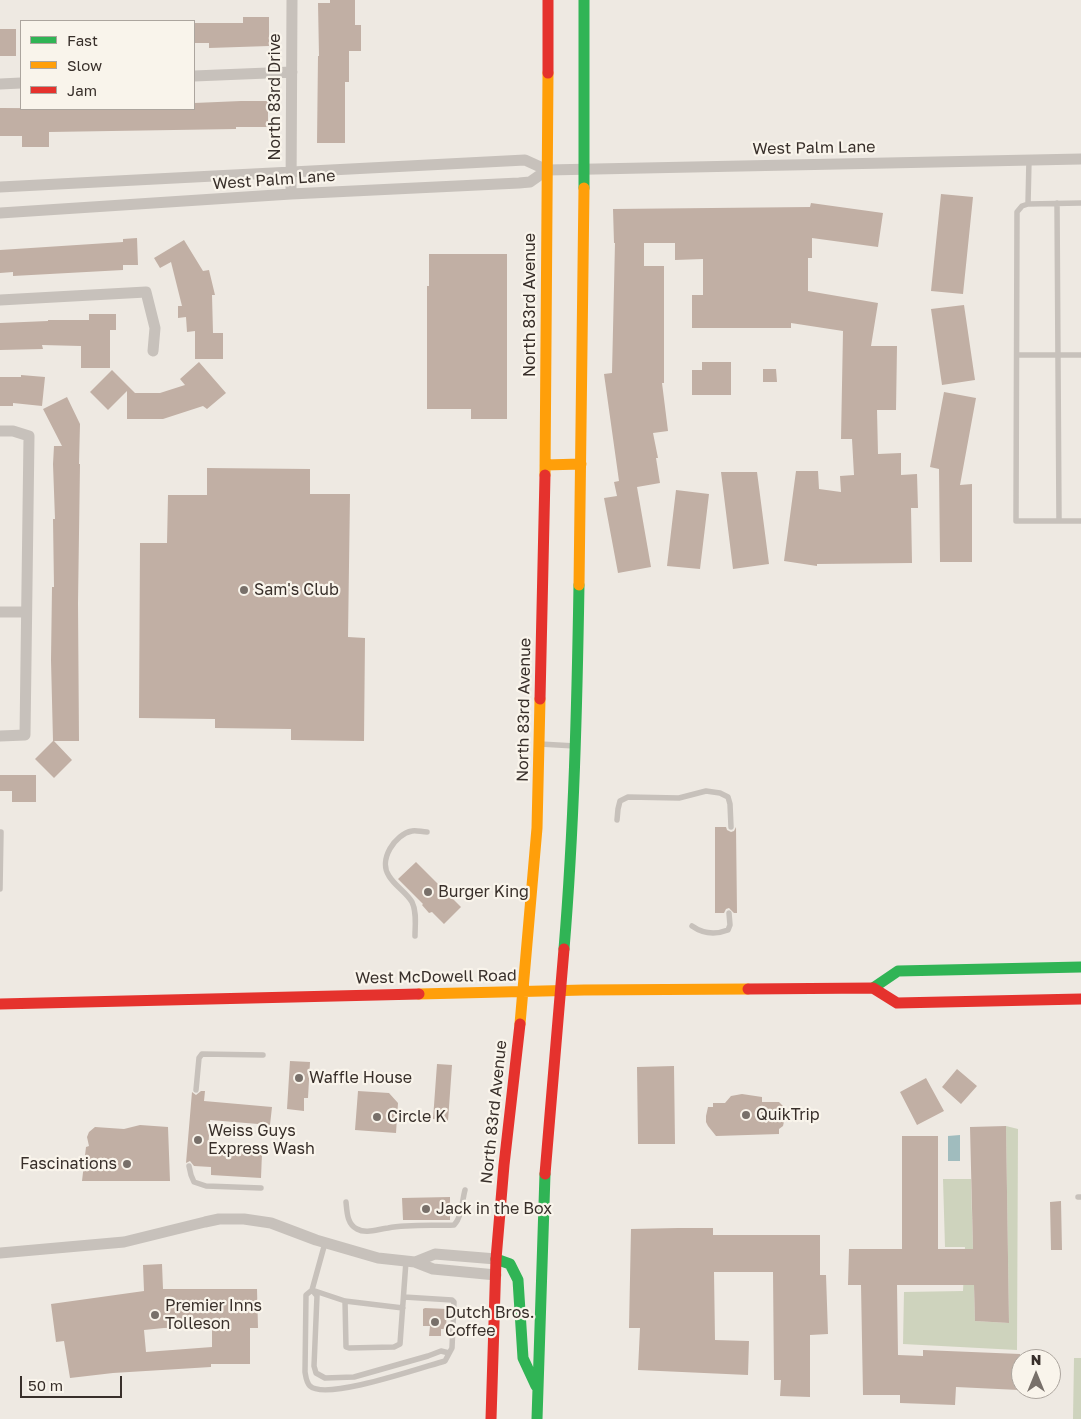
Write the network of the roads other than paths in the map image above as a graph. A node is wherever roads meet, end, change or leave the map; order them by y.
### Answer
1 (292, 0) edge
2 (548, 0) edge
3 (584, 0) edge
4 (292, 72) junction
5 (195, 76) edge
6 (20, 83) edge
7 (0, 84) edge
8 (1081, 159) edge
9 (1029, 160) junction
10 (584, 168) junction
11 (547, 170) junction
12 (291, 171) junction
13 (0, 187) edge
14 (291, 194) junction
15 (1057, 203) junction
16 (1081, 203) edge
17 (1028, 204) junction
18 (0, 213) edge
19 (0, 300) edge
20 (153, 351) dead end
21 (1017, 354) junction
22 (1058, 355) junction
23 (1081, 355) edge
24 (0, 431) edge
25 (580, 464) junction
26 (545, 465) junction
27 (1059, 521) junction
28 (1081, 521) edge
29 (0, 612) edge
30 (26, 612) junction
31 (0, 736) edge
32 (540, 744) junction
33 (577, 746) junction
34 (617, 820) dead end
35 (731, 827) dead end
36 (1, 832) edge
37 (427, 832) dead end
38 (0, 888) edge
39 (729, 913) dead end
40 (692, 926) dead end
41 (415, 936) dead end
42 (1081, 967) edge
43 (873, 988) junction
44 (561, 991) junction
45 (524, 992) junction
46 (1081, 999) edge
47 (0, 1004) edge
48 (263, 1055) dead end
49 (196, 1090) dead end
50 (190, 1166) dead end
51 (261, 1188) dead end
52 (465, 1190) dead end
53 (346, 1202) dead end
54 (325, 1243) junction
55 (0, 1253) edge
56 (496, 1259) junction
57 (410, 1262) junction
58 (496, 1275) junction
59 (312, 1290) junction
60 (404, 1297) junction
61 (345, 1301) junction
62 (403, 1308) junction
63 (449, 1354) junction
64 (537, 1390) junction
65 (491, 1418) edge
66 (537, 1419) edge

1 - 4 street, North 83rd Drive
2 - 11 main road, North 83rd Avenue
3 - 10 main road
4 - 5 street
4 - 12 street, North 83rd Drive
6 - 7 street
8 - 9 street, West Palm Lane
9 - 10 street, West Palm Lane
9 - 17 lane
10 - 11 street, West Palm Lane
10 - 25 main road
11 - 12 street, West Palm Lane
11 - 14 street, West Palm Lane
11 - 26 main road, North 83rd Avenue
12 - 13 street, West Palm Lane
12 - 14 street, North 83rd Drive
14 - 18 street, West Palm Lane
15 - 16 lane
15 - 17 lane
15 - 22 lane
17 - 21 lane
19 - 20 street
21 - 22 lane
21 - 27 lane
22 - 23 lane
22 - 27 lane
24 - 30 street
25 - 26 main road
25 - 33 main road
26 - 32 main road, North 83rd Avenue
27 - 28 lane
29 - 30 street
30 - 31 street
32 - 33 lane
32 - 45 main road, North 83rd Avenue
33 - 44 main road
34 - 35 lane
36 - 38 lane
37 - 41 lane
39 - 40 lane
42 - 43 main road
43 - 44 main road, West McDowell Road
43 - 46 main road
44 - 45 main road, West McDowell Road
44 - 64 main road
45 - 47 main road, West McDowell Road
45 - 56 main road, North 83rd Avenue
48 - 49 lane
50 - 51 lane
52 - 53 lane
54 - 55 street
54 - 57 street
54 - 59 lane
56 - 57 street
56 - 58 main road, North 83rd Avenue
56 - 64 main road
57 - 58 street
57 - 60 lane
58 - 65 main road, North 83rd Avenue
59 - 61 lane
59 - 63 lane
59 - 63 lane
60 - 62 lane
60 - 63 lane
61 - 62 lane
61 - 62 lane
64 - 66 main road

